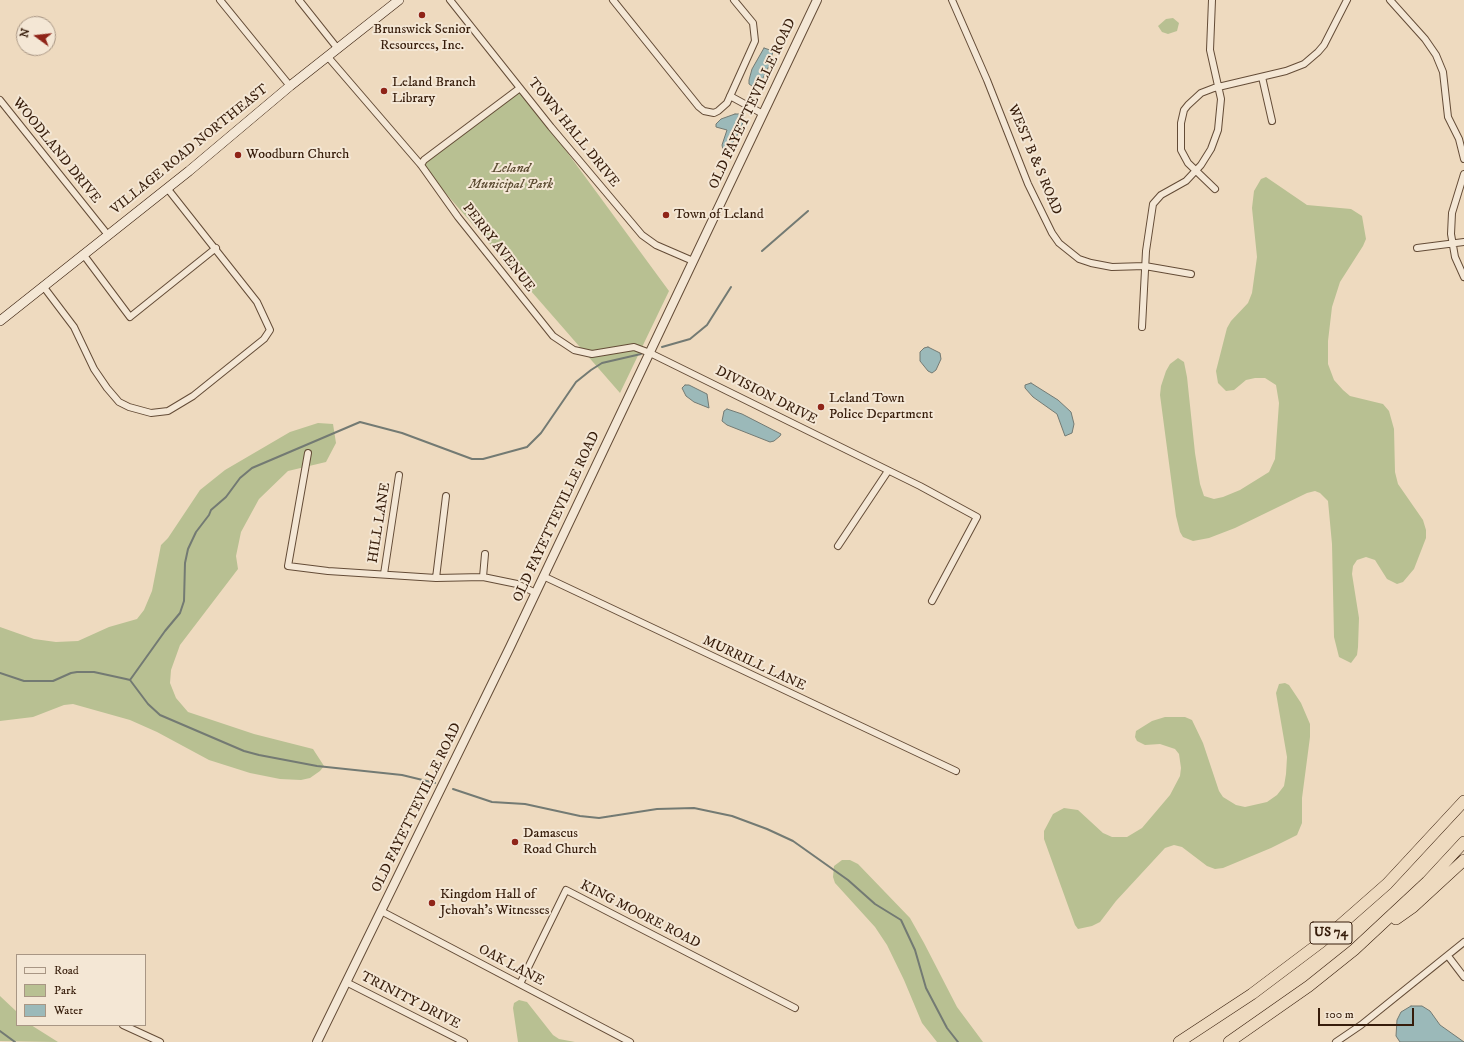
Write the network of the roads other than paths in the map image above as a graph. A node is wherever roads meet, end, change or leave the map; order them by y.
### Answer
1 (220, 0) edge
2 (299, 0) edge
3 (399, 0) edge
4 (450, 0) edge
5 (613, 0) edge
6 (734, 0) edge
7 (817, 0) edge
8 (952, 0) edge
9 (1212, 0) edge
10 (1347, 0) edge
11 (1390, 0) edge
12 (338, 49) junction
13 (328, 57) junction
14 (1262, 77) junction
15 (290, 86) junction
16 (1219, 87) junction
17 (520, 88) junction
18 (730, 96) junction
19 (0, 100) edge
20 (762, 114) junction
21 (1272, 121) dead end
22 (1461, 138) edge
23 (1464, 159) edge
24 (421, 164) junction
25 (1196, 171) junction
26 (1464, 174) edge
27 (167, 188) junction
28 (1215, 189) dead end
29 (108, 235) junction
30 (1464, 242) edge
31 (1451, 244) junction
32 (216, 248) junction
33 (1417, 248) dead end
34 (83, 254) junction
35 (693, 261) junction
36 (1145, 266) junction
37 (1191, 274) dead end
38 (1464, 277) edge
39 (43, 286) junction
40 (0, 321) edge
41 (1142, 327) dead end
42 (650, 353) junction
43 (308, 452) dead end
44 (888, 471) junction
45 (400, 475) dead end
46 (446, 496) dead end
47 (838, 546) dead end
48 (485, 554) dead end
49 (384, 574) junction
50 (543, 576) junction
51 (436, 578) junction
52 (483, 578) junction
53 (536, 593) junction
54 (932, 601) dead end
55 (956, 771) dead end
56 (1464, 801) edge
57 (1464, 842) edge
58 (1464, 860) edge
59 (381, 911) junction
60 (1464, 942) edge
61 (1354, 950) junction
62 (1448, 956) junction
63 (1464, 977) edge
64 (346, 982) junction
65 (520, 984) junction
66 (795, 1008) dead end
67 (125, 1026) edge
68 (160, 1042) edge
69 (317, 1042) edge
70 (464, 1042) edge
71 (630, 1042) edge
72 (1179, 1042) edge
73 (1229, 1042) edge
74 (1336, 1042) edge

1 - 15 street
2 - 12 street
3 - 12 main road, VILLAGE ROAD NORTHEAST
4 - 17 street, TOWN HALL DRIVE
5 - 18 street
6 - 18 street
7 - 20 street, OLD FAYETTEVILLE ROAD
8 - 36 street, WEST B & S ROAD
9 - 16 street
10 - 14 street
11 - 22 street
12 - 13 main road, VILLAGE ROAD NORTHEAST
13 - 15 main road, VILLAGE ROAD NORTHEAST
13 - 24 street, PERRY AVENUE
14 - 16 street
14 - 21 street
15 - 27 main road, VILLAGE ROAD NORTHEAST
16 - 25 street
16 - 25 street
17 - 24 street
17 - 35 street, TOWN HALL DRIVE
18 - 20 street
19 - 29 street, WOODLAND DRIVE
20 - 35 street, OLD FAYETTEVILLE ROAD
22 - 23 street
24 - 42 street, PERRY AVENUE
25 - 28 street
25 - 36 street
26 - 31 street
27 - 29 main road, VILLAGE ROAD NORTHEAST
27 - 32 street
29 - 34 main road, VILLAGE ROAD NORTHEAST
30 - 31 street
31 - 33 street
31 - 38 street
32 - 34 street
32 - 39 street
34 - 39 main road, VILLAGE ROAD NORTHEAST
35 - 42 street, OLD FAYETTEVILLE ROAD
36 - 37 street, WEST B & S ROAD
36 - 41 street
39 - 40 main road, VILLAGE ROAD NORTHEAST
42 - 44 street, DIVISION DRIVE
42 - 50 street, OLD FAYETTEVILLE ROAD
43 - 49 street
44 - 47 street
44 - 54 street, DIVISION DRIVE
45 - 49 street, HILL LANE
46 - 51 street
48 - 52 street
49 - 51 street
50 - 53 street, OLD FAYETTEVILLE ROAD
50 - 55 street, MURRILL LANE
51 - 52 street
52 - 53 street
53 - 59 street, OLD FAYETTEVILLE ROAD
56 - 72 highway, US 74
57 - 61 highway, US 74
58 - 61 highway
59 - 64 street, OLD FAYETTEVILLE ROAD
59 - 65 street, OAK LANE
60 - 62 street
61 - 73 highway, US 74
62 - 63 street
62 - 74 street
64 - 69 street, OLD FAYETTEVILLE ROAD
64 - 70 street, TRINITY DRIVE
65 - 66 street, KING MOORE ROAD
65 - 71 street, OAK LANE
67 - 68 street

